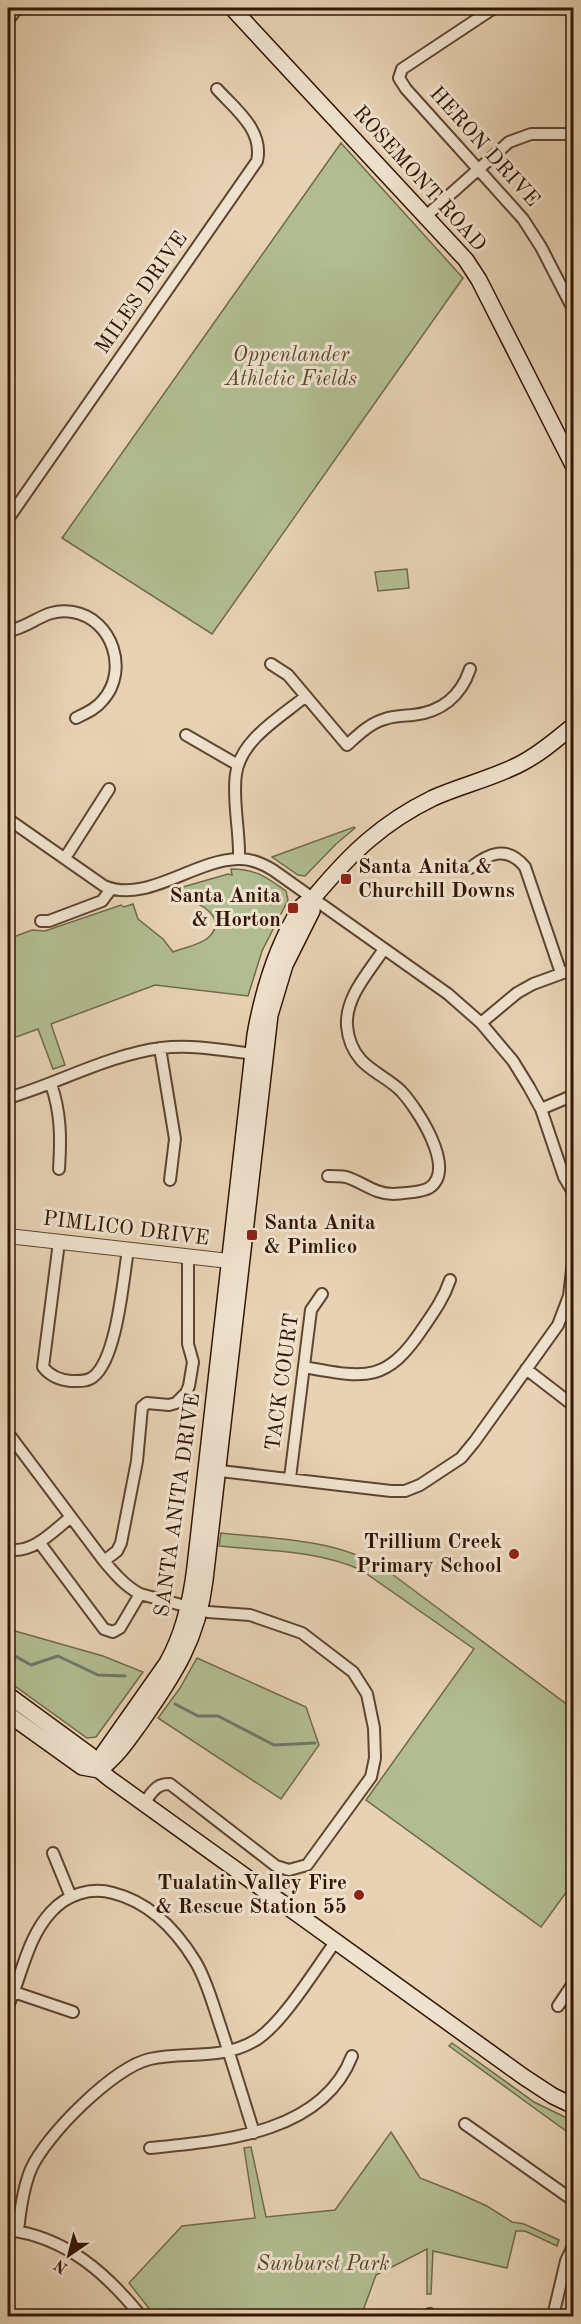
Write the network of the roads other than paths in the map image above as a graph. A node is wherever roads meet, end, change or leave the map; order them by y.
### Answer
1 (17, 8) edge
2 (232, 8) edge
3 (494, 8) edge
4 (8, 21) edge
5 (217, 89) dead end
6 (573, 134) edge
7 (479, 169) junction
8 (426, 216) junction
9 (573, 311) edge
10 (573, 467) edge
11 (8, 519) edge
12 (8, 631) edge
13 (271, 664) dead end
14 (470, 669) dead end
15 (306, 696) junction
16 (76, 718) dead end
17 (573, 725) edge
18 (186, 735) dead end
19 (238, 765) junction
20 (109, 789) dead end
21 (8, 819) edge
22 (65, 858) junction
23 (239, 858) junction
24 (470, 868) dead end
25 (111, 889) junction
26 (313, 899) junction
27 (41, 921) dead end
28 (384, 950) junction
29 (573, 969) edge
30 (561, 973) junction
31 (481, 1023) junction
32 (160, 1048) junction
33 (253, 1054) junction
34 (51, 1084) junction
35 (573, 1095) edge
36 (8, 1098) edge
37 (541, 1109) junction
38 (59, 1169) dead end
39 (328, 1176) dead end
40 (170, 1180) dead end
41 (573, 1194) edge
42 (8, 1236) edge
43 (58, 1242) junction
44 (128, 1250) junction
45 (573, 1253) edge
46 (188, 1257) junction
47 (235, 1262) junction
48 (450, 1280) dead end
49 (322, 1294) dead end
50 (304, 1367) junction
51 (526, 1369) junction
52 (573, 1406) edge
53 (8, 1433) edge
54 (212, 1470) junction
55 (290, 1479) junction
56 (71, 1517) junction
57 (39, 1542) junction
58 (8, 1550) edge
59 (104, 1562) junction
60 (140, 1594) junction
61 (194, 1609) junction
62 (8, 1695) edge
63 (8, 1713) edge
64 (99, 1770) junction
65 (144, 1803) junction
66 (53, 1853) dead end
67 (71, 1896) junction
68 (336, 1941) junction
69 (573, 1982) edge
70 (11, 1991) edge
71 (8, 2006) edge
72 (558, 2006) dead end
73 (73, 2012) dead end
74 (229, 2051) junction
75 (352, 2056) dead end
76 (573, 2106) edge
77 (465, 2124) dead end
78 (255, 2133) junction
79 (150, 2148) dead end
80 (573, 2201) edge
81 (13, 2230) edge
82 (573, 2244) edge
83 (141, 2316) edge
84 (553, 2316) edge

1 - 4 street
2 - 8 main road, ROSEMONT ROAD
3 - 7 street, HERON DRIVE
5 - 11 street, MILES DRIVE
6 - 7 street
7 - 8 street
7 - 9 street, HERON DRIVE
8 - 10 main road, ROSEMONT ROAD
12 - 16 street
13 - 15 street
14 - 15 street
15 - 19 street
17 - 26 main road, SANTA ANITA DRIVE
18 - 19 street
19 - 23 street
20 - 22 street
21 - 22 street
22 - 25 street
23 - 25 street
23 - 26 street
24 - 30 street
25 - 27 street
26 - 28 street
26 - 33 main road, SANTA ANITA DRIVE
26 - 47 main road, SANTA ANITA DRIVE
28 - 31 street
28 - 39 street
29 - 30 street
30 - 31 street
31 - 37 street
32 - 33 street
32 - 34 street
32 - 40 street
33 - 47 main road, SANTA ANITA DRIVE
34 - 36 street
34 - 38 street
35 - 37 street
37 - 41 street
42 - 43 street, PIMLICO DRIVE
43 - 44 street, PIMLICO DRIVE
43 - 44 street
44 - 46 street, PIMLICO DRIVE
45 - 51 street
46 - 47 street, PIMLICO DRIVE
46 - 59 street
47 - 54 main road, SANTA ANITA DRIVE
48 - 50 street
49 - 50 street, TACK COURT
50 - 55 street, TACK COURT
51 - 52 street
51 - 55 street
53 - 56 street
54 - 55 street
54 - 61 main road, SANTA ANITA DRIVE
56 - 57 street
56 - 59 street
57 - 58 street
57 - 60 street
59 - 60 street
60 - 61 street
61 - 64 main road, SANTA ANITA DRIVE
61 - 65 street
62 - 64 main road
63 - 64 main road
64 - 65 main road
65 - 68 main road
66 - 67 street
67 - 70 street
67 - 74 street
68 - 74 street
68 - 76 main road
69 - 72 street
70 - 71 street
70 - 73 street
74 - 78 street
74 - 81 street
75 - 78 street
77 - 80 street
78 - 79 street
81 - 83 street
82 - 84 street

